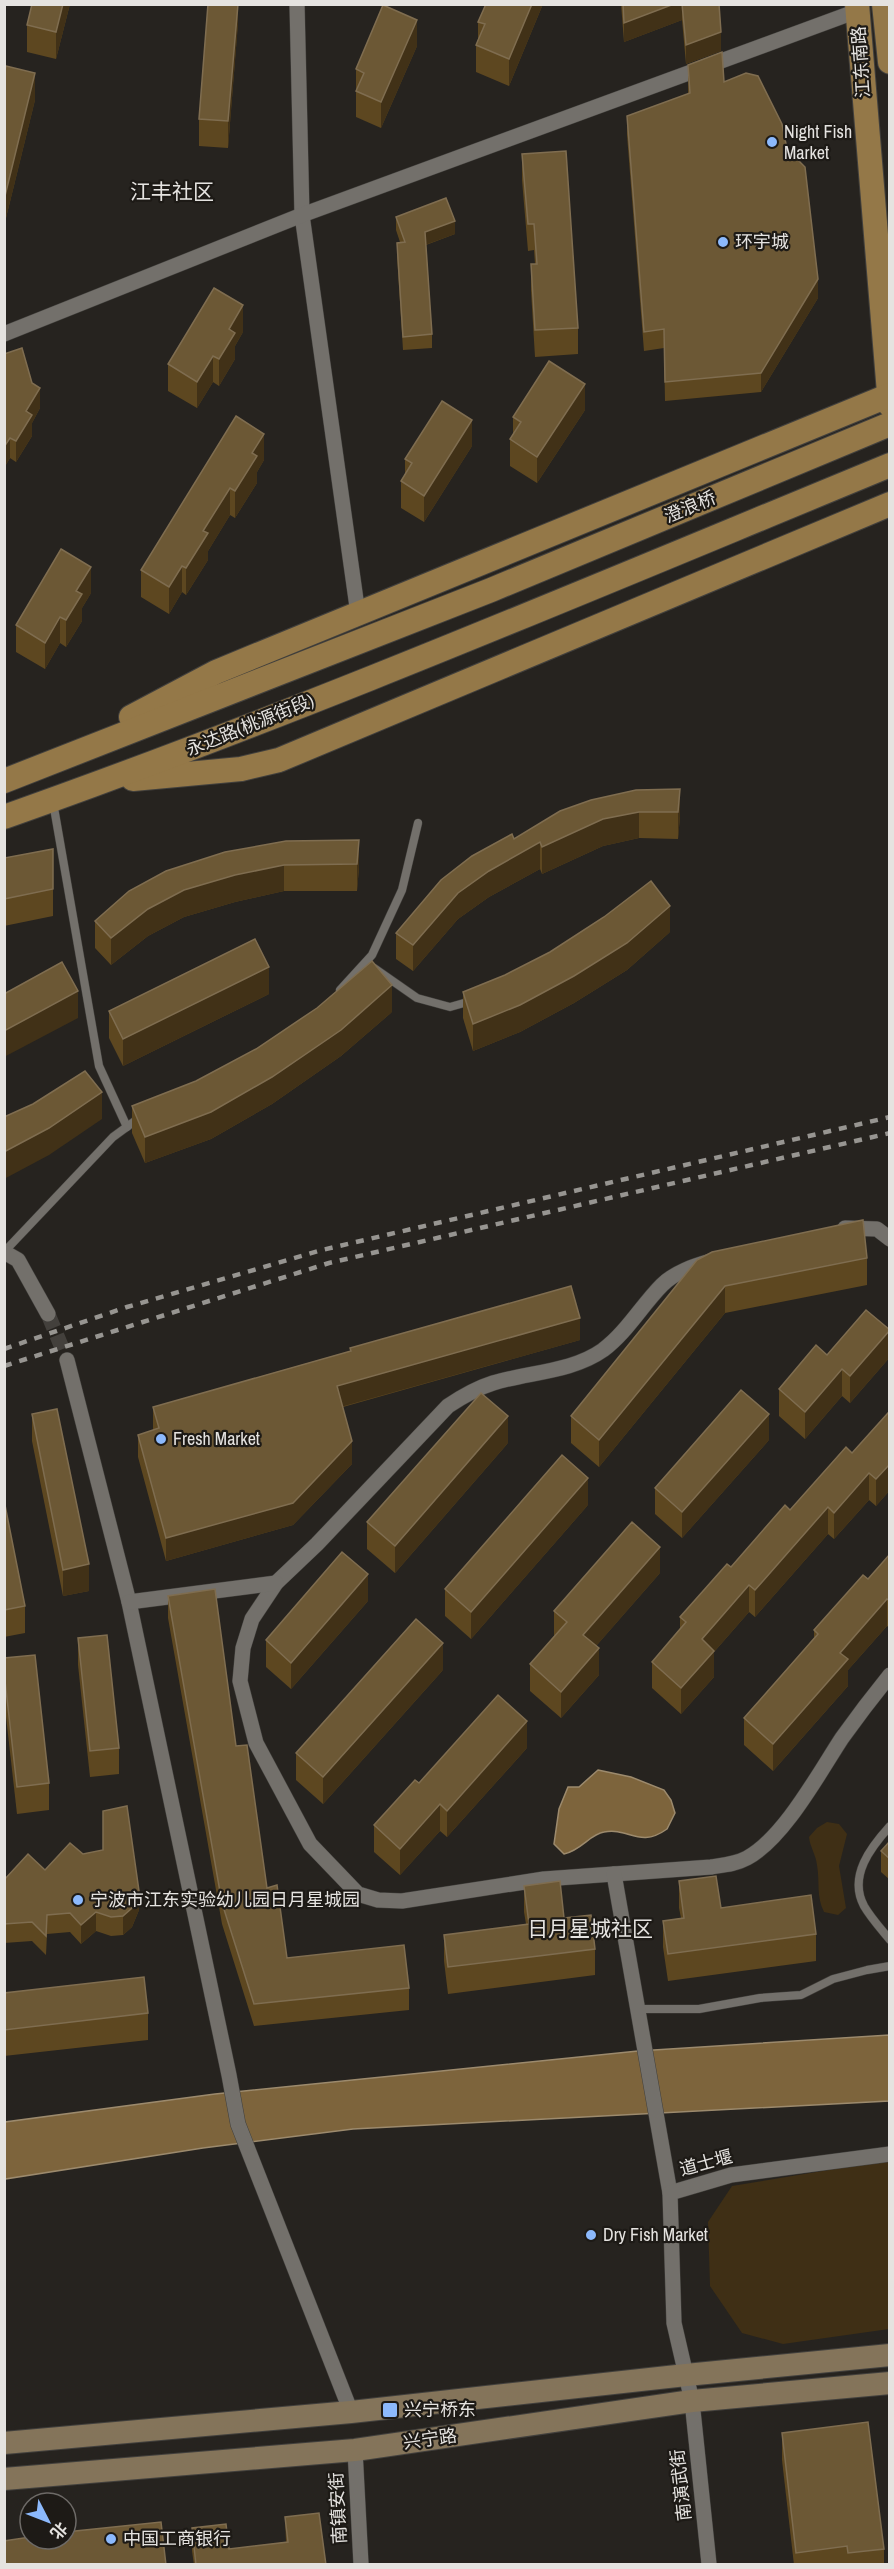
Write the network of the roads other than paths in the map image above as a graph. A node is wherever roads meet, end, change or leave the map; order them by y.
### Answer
1 (297, 4) edge
2 (884, 4) edge
3 (857, 8) edge
4 (890, 62) edge
5 (302, 215) junction
6 (4, 334) edge
7 (889, 399) edge
8 (890, 424) edge
9 (890, 465) edge
10 (890, 504) edge
11 (491, 590) joint
12 (358, 614) junction
13 (493, 628) joint
14 (12, 778) edge
15 (101, 782) junction
16 (53, 800) junction
17 (4, 817) edge
18 (418, 823) dead end
19 (366, 962) junction
20 (336, 993) edge
21 (477, 999) edge
22 (144, 1114) edge
23 (127, 1126) junction
24 (829, 1231) edge
25 (890, 1239) edge
26 (4, 1252) edge
27 (722, 1258) edge
28 (48, 1314) tunnel mouth
29 (67, 1360) tunnel mouth
30 (276, 1583) junction
31 (129, 1602) junction
32 (890, 1675) edge
33 (890, 1826) edge
34 (614, 1874) junction
35 (890, 1940) edge
36 (890, 1966) edge
37 (638, 2009) junction
38 (890, 2154) edge
39 (670, 2193) junction
40 (890, 2355) edge
41 (686, 2375) junction
42 (890, 2383) edge
43 (692, 2401) junction
44 (351, 2412) junction
45 (4, 2443) edge
46 (355, 2450) junction
47 (4, 2479) edge
48 (361, 2565) edge
49 (709, 2565) edge

1 - 5 street
2 - 4 main road, 江东南路
3 - 5 street
3 - 7 main road, 江东南路
5 - 6 street
5 - 12 street
7 - 12 main road
8 - 11 main road, 澄浪桥
9 - 13 main road, 澄浪桥
10 - 15 main road
11 - 14 main road, 永达路(桃源街段)
12 - 14 main road
13 - 15 main road, 永达路(桃源街段)
15 - 16 main road, 永达路(桃源街段)
16 - 17 main road, 永达路(桃源街段)
16 - 23 lane
18 - 19 lane
19 - 20 lane
19 - 21 lane
22 - 23 lane
23 - 26 lane
24 - 25 street
26 - 28 street
27 - 30 street
29 - 31 street
30 - 31 street
30 - 34 street
31 - 44 street
32 - 34 street
33 - 35 lane
34 - 37 street
36 - 37 lane
37 - 39 street
38 - 39 street, 道士堰
39 - 41 street, 道士堰
40 - 41 main road, 兴宁路
41 - 43 street, 道士堰
41 - 44 main road, 兴宁路
42 - 43 main road, 兴宁路
43 - 46 main road, 兴宁路
43 - 49 street, 南演武街
44 - 45 main road, 兴宁路
46 - 47 main road, 兴宁路
46 - 48 street, 南镇安街

